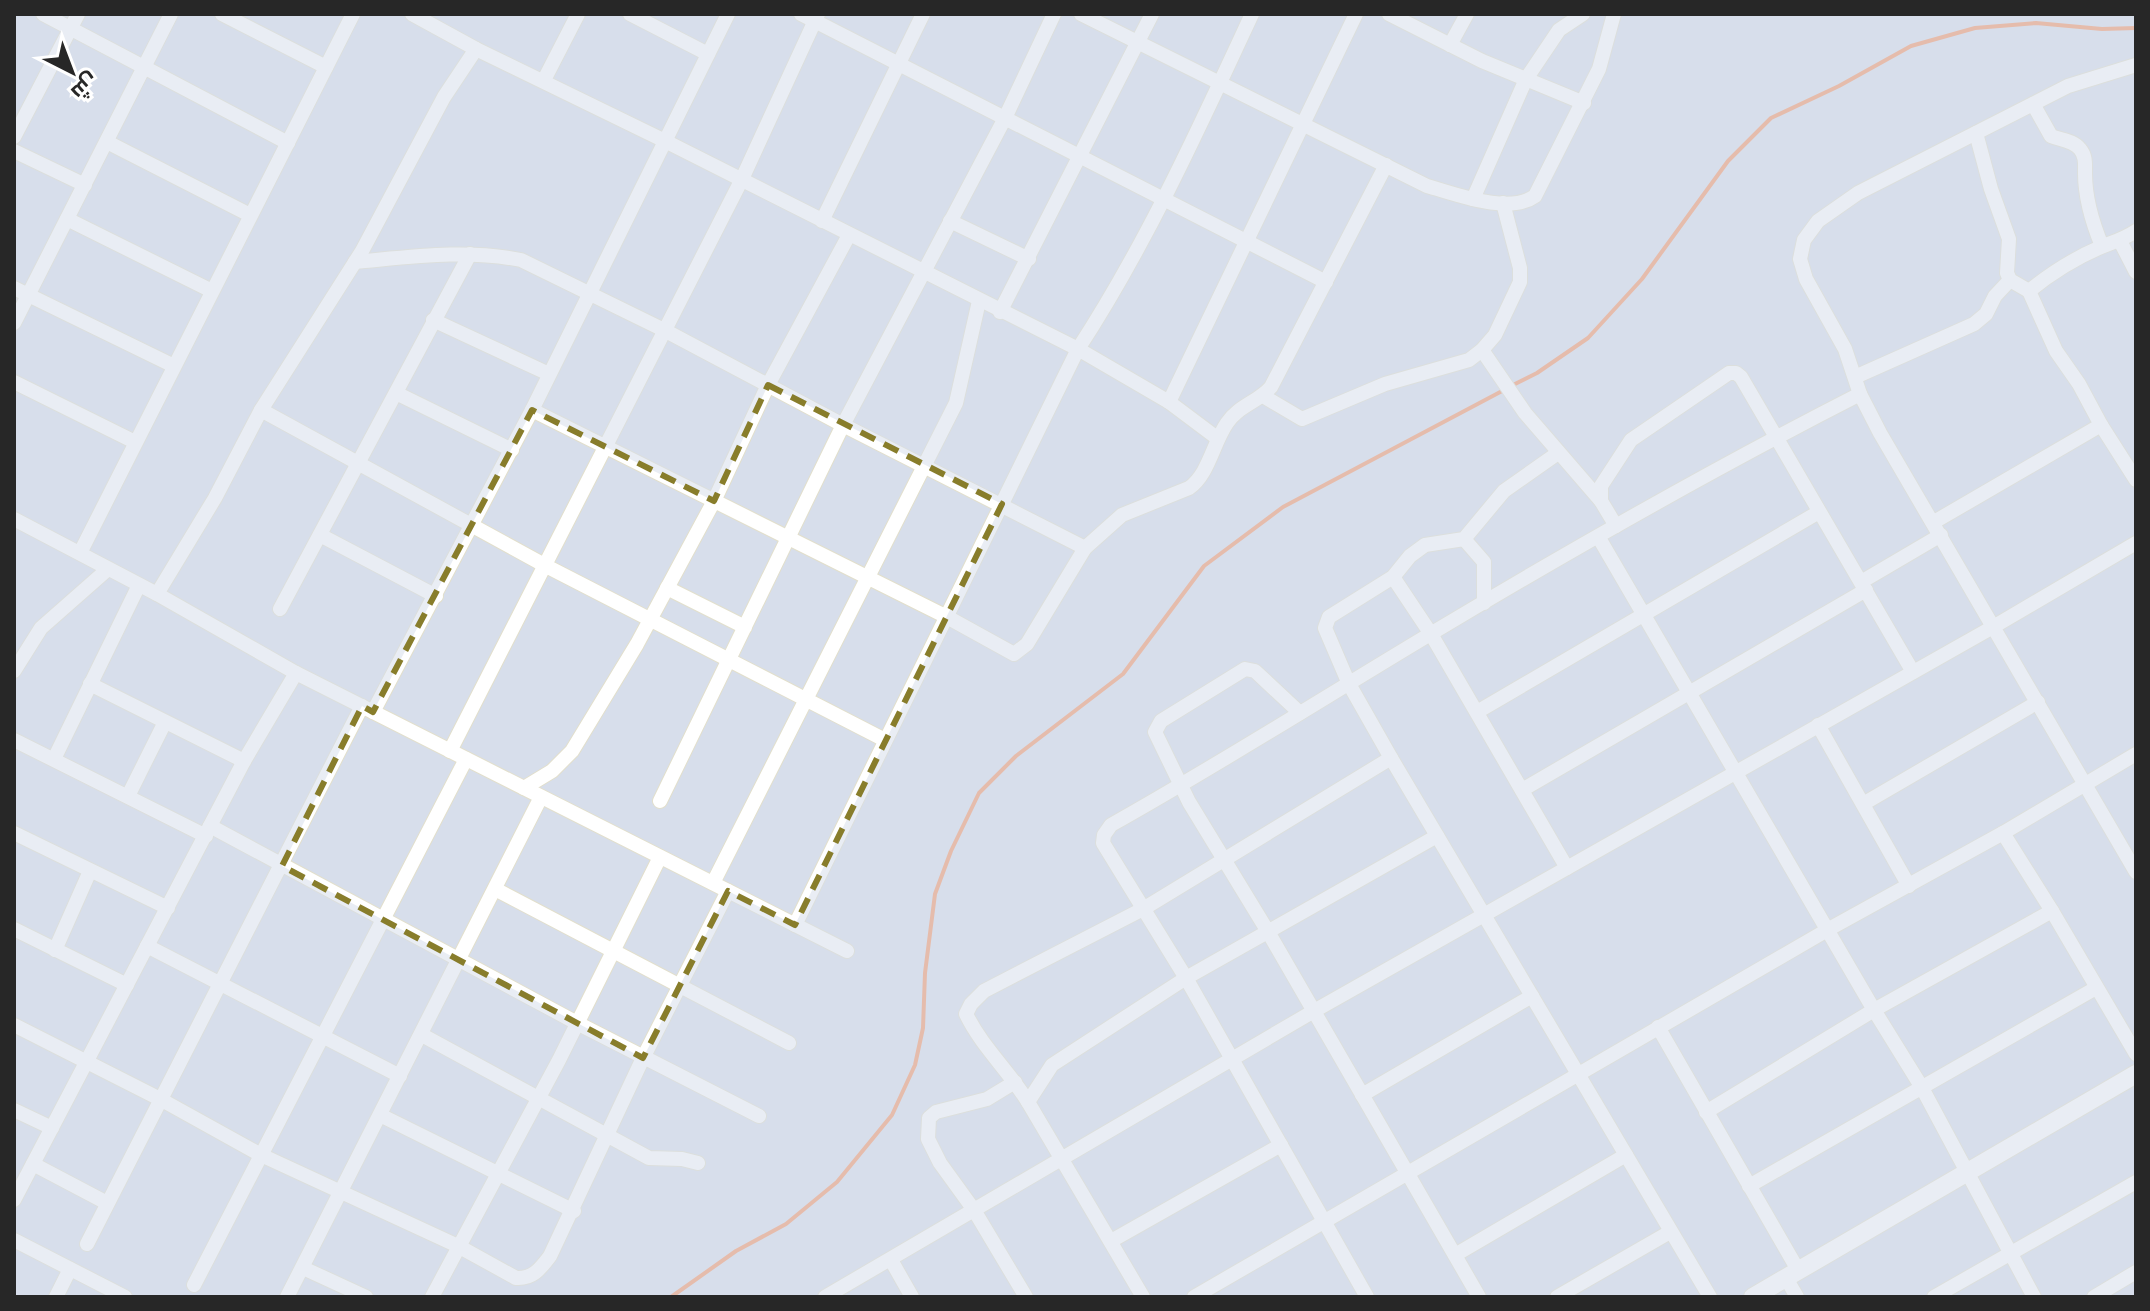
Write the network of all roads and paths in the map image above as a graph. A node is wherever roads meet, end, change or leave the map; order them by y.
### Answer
1 (43, 14) edge
2 (171, 14) edge
3 (222, 14) edge
4 (353, 14) edge
5 (412, 14) edge
6 (578, 14) edge
7 (630, 14) edge
8 (728, 14) edge
9 (923, 14) edge
10 (1054, 14) edge
11 (1081, 14) edge
12 (1152, 14) edge
13 (1252, 14) edge
14 (1356, 14) edge
15 (1389, 14) edge
16 (1467, 14) edge
17 (1583, 14) edge
18 (1614, 14) edge
19 (811, 16) edge
20 (74, 21) edge
21 (1138, 42) junction
22 (1450, 45) junction
23 (476, 49) junction
24 (708, 54) junction
25 (897, 63) junction
26 (2136, 65) edge
27 (146, 67) junction
28 (326, 67) junction
29 (1526, 79) junction
30 (544, 80) junction
31 (1221, 81) junction
32 (1584, 103) junction
33 (2033, 104) junction
34 (1005, 118) junction
35 (1305, 125) junction
36 (1976, 133) junction
37 (14, 137) edge
38 (665, 141) junction
39 (107, 142) junction
40 (288, 143) junction
41 (14, 151) edge
42 (1080, 155) junction
43 (1386, 165) junction
44 (742, 179) junction
45 (85, 185) junction
46 (1161, 199) junction
47 (1473, 199) junction
48 (1503, 203) junction
49 (250, 215) junction
50 (67, 219) junction
51 (822, 221) junction
52 (950, 221) junction
53 (2136, 231) edge
54 (849, 235) junction
55 (2120, 241) junction
56 (1248, 242) junction
57 (2102, 246) junction
58 (470, 254) junction
59 (1029, 259) junction
60 (355, 262) junction
61 (923, 272) junction
62 (2136, 272) edge
63 (2010, 280) junction
64 (1326, 282) junction
65 (14, 288) edge
66 (212, 291) junction
67 (2029, 291) junction
68 (589, 294) junction
69 (28, 295) junction
70 (979, 301) junction
71 (1000, 312) junction
72 (433, 320) junction
73 (14, 323) edge
74 (664, 330) junction
75 (1078, 349) junction
76 (1482, 350) junction
77 (174, 366) junction
78 (549, 374) junction
79 (1855, 377) junction
80 (14, 382) edge
81 (768, 385) junction
82 (396, 393) junction
83 (1860, 394) junction
84 (1263, 396) junction
85 (1169, 402) junction
86 (261, 410) junction
87 (532, 410) junction
88 (843, 425) junction
89 (2101, 425) junction
90 (1775, 437) junction
91 (1217, 438) junction
92 (135, 442) junction
93 (606, 448) junction
94 (512, 450) junction
95 (1558, 453) junction
96 (359, 463) junction
97 (923, 465) junction
98 (2136, 480) edge
99 (714, 501) junction
100 (1601, 501) junction
101 (1002, 504) junction
102 (1819, 512) junction
103 (14, 519) edge
104 (1616, 526) junction
105 (472, 527) junction
106 (1938, 528) junction
107 (320, 535) junction
108 (789, 538) junction
109 (1599, 538) junction
110 (1464, 539) junction
111 (2136, 543) edge
112 (1085, 548) junction
113 (80, 553) junction
114 (546, 566) junction
115 (108, 569) junction
116 (1393, 577) junction
117 (869, 578) junction
118 (139, 585) junction
119 (1864, 586) junction
120 (667, 588) junction
121 (157, 594) junction
122 (436, 596) junction
123 (1484, 603) junction
124 (280, 609) dead end
125 (1644, 615) junction
126 (947, 617) junction
127 (650, 621) junction
128 (745, 627) junction
129 (1993, 627) junction
130 (1431, 634) junction
131 (729, 661) junction
132 (14, 671) edge
133 (1913, 672) junction
134 (296, 673) junction
135 (90, 684) junction
136 (1349, 684) junction
137 (1689, 692) junction
138 (805, 699) junction
139 (2038, 702) junction
140 (368, 709) junction
141 (1477, 712) junction
142 (1300, 713) junction
143 (165, 722) junction
144 (1818, 725) junction
145 (14, 740) edge
146 (885, 740) junction
147 (450, 751) junction
148 (2136, 754) edge
149 (1391, 758) junction
150 (54, 759) junction
151 (466, 759) junction
152 (244, 761) junction
153 (1736, 772) junction
154 (1183, 785) junction
155 (2085, 785) junction
156 (524, 788) junction
157 (1522, 790) junction
158 (128, 796) junction
159 (541, 797) junction
160 (660, 801) dead end
161 (1863, 804) junction
162 (208, 831) junction
163 (14, 833) edge
164 (2003, 833) junction
165 (1437, 836) junction
166 (660, 857) junction
167 (1224, 859) junction
168 (2134, 865) edge
169 (282, 866) junction
170 (1567, 868) junction
171 (90, 871) junction
172 (713, 883) junction
173 (1909, 886) junction
174 (495, 889) junction
175 (728, 891) junction
176 (168, 908) junction
177 (1143, 909) junction
178 (2052, 911) junction
179 (1484, 915) junction
180 (385, 919) junction
181 (795, 925) junction
182 (14, 929) edge
183 (1829, 929) junction
184 (1267, 930) junction
185 (147, 946) junction
186 (55, 950) junction
187 (614, 950) junction
188 (847, 951) dead end
189 (459, 960) junction
190 (1186, 978) junction
191 (221, 983) junction
192 (127, 985) junction
193 (680, 985) junction
194 (2096, 988) junction
195 (1532, 996) junction
196 (1874, 1010) junction
197 (1314, 1011) junction
198 (577, 1023) junction
199 (14, 1025) edge
200 (1658, 1027) junction
201 (422, 1035) junction
202 (323, 1036) junction
203 (789, 1043) dead end
204 (2136, 1054) edge
205 (643, 1058) junction
206 (1232, 1059) junction
207 (86, 1062) junction
208 (1578, 1074) junction
209 (400, 1076) junction
210 (2135, 1077) edge
211 (1015, 1082) junction
212 (1921, 1086) junction
213 (1362, 1095) junction
214 (160, 1099) junction
215 (539, 1100) junction
216 (1028, 1102) junction
217 (14, 1110) edge
218 (1706, 1112) junction
219 (380, 1115) junction
220 (759, 1116) dead end
221 (52, 1128) junction
222 (608, 1135) junction
223 (1281, 1145) junction
224 (261, 1155) junction
225 (1626, 1155) junction
226 (1063, 1159) junction
227 (698, 1163) dead end
228 (33, 1164) junction
229 (498, 1173) junction
230 (1968, 1173) junction
231 (1408, 1174) junction
232 (2136, 1182) edge
233 (1749, 1186) junction
234 (342, 1194) junction
235 (14, 1200) edge
236 (107, 1203) junction
237 (974, 1210) junction
238 (574, 1211) junction
239 (1325, 1222) junction
240 (1670, 1232) junction
241 (14, 1240) edge
242 (1111, 1241) junction
243 (87, 1244) dead end
244 (458, 1246) junction
245 (2011, 1253) junction
246 (1455, 1255) junction
247 (891, 1260) junction
248 (303, 1268) junction
249 (70, 1269) junction
250 (2136, 1272) edge
251 (1792, 1274) junction
252 (194, 1285) dead end
253 (56, 1297) edge
254 (125, 1297) edge
255 (287, 1297) edge
256 (366, 1297) edge
257 (432, 1297) edge
258 (825, 1297) edge
259 (912, 1297) edge
260 (1026, 1297) edge
261 (1143, 1297) edge
262 (1194, 1297) edge
263 (1367, 1297) edge
264 (1479, 1297) edge
265 (1557, 1297) edge
266 (1710, 1297) edge
267 (1753, 1297) edge
268 (1797, 1297) edge
269 (1934, 1297) edge
270 (2034, 1297) edge
271 (2094, 1297) edge

1 - 20 street
2 - 27 street
3 - 28 street
4 - 28 street
5 - 23 street
6 - 30 street
7 - 24 street
8 - 24 street
9 - 25 street
10 - 34 street
11 - 21 street
12 - 21 street
13 - 31 street
14 - 35 street
15 - 22 street
16 - 22 street
17 - 29 street
18 - 32 street
19 - 25 street
19 - 44 street
20 - 27 street
20 - 37 street
21 - 31 street
21 - 42 street
22 - 29 street
23 - 30 street
23 - 60 street
24 - 38 street
25 - 34 street
25 - 51 street
26 - 33 street
27 - 39 street
27 - 40 street
28 - 40 street
29 - 32 street
29 - 47 street
30 - 38 street
31 - 35 street
31 - 46 street
32 - 48 street
33 - 36 street
33 - 57 street
34 - 42 street
34 - 52 street
35 - 43 street
35 - 56 street
36 - 63 street
36 - 79 street
38 - 44 street
38 - 68 street
39 - 45 street
39 - 49 street
40 - 49 street
41 - 45 street
42 - 46 street
42 - 59 street
43 - 47 street
43 - 64 street
44 - 51 street
44 - 74 street
45 - 50 street
46 - 56 street
46 - 75 street
47 - 48 street
48 - 76 street
49 - 66 street
50 - 66 street
50 - 69 street
51 - 54 street
52 - 59 street
52 - 61 street
53 - 55 street
54 - 61 street
54 - 81 street
55 - 57 street
55 - 62 street
56 - 64 street
56 - 85 street
57 - 67 street
58 - 60 street
58 - 68 street
58 - 72 street
59 - 71 street
60 - 86 street
61 - 70 street
61 - 88 street
63 - 67 street
63 - 79 street
64 - 84 street
65 - 69 street
66 - 77 street
67 - 89 street
68 - 74 street
68 - 78 street
69 - 73 street
69 - 77 street
70 - 71 street
70 - 97 street
71 - 75 street
72 - 78 street
72 - 82 street
74 - 81 street
74 - 93 street
75 - 85 street
75 - 101 street
76 - 84 street
76 - 95 street
77 - 92 street
78 - 87 street
79 - 83 street
80 - 92 street
81 - 88 street
81 - 99 street
82 - 94 street
82 - 96 street
83 - 90 street
83 - 106 street
84 - 91 street
85 - 91 street
86 - 96 street
86 - 121 street
87 - 93 street
87 - 94 street
88 - 97 street
88 - 108 street
89 - 98 street
89 - 106 street
90 - 100 street
90 - 102 street
90 - 104 street
91 - 112 street
92 - 113 street
93 - 99 street
93 - 114 street
94 - 105 street
95 - 100 street
95 - 110 street
96 - 105 street
96 - 107 street
97 - 101 street
97 - 117 street
99 - 108 street
99 - 120 street
100 - 104 street
101 - 112 street
101 - 126 street
102 - 119 street
102 - 125 street
103 - 113 street
104 - 109 street
105 - 114 street
105 - 122 street
106 - 119 street
106 - 129 street
107 - 122 street
107 - 124 street
108 - 117 street
108 - 128 street
109 - 123 street
109 - 125 street
110 - 116 street
110 - 123 street
111 - 129 street
112 - 126 street
113 - 115 street
114 - 127 street
114 - 147 street
115 - 118 street
115 - 132 street
116 - 130 street
116 - 136 street
117 - 126 street
117 - 138 street
118 - 121 street
118 - 135 street
119 - 133 street
119 - 137 street
120 - 127 street
120 - 128 street
121 - 134 street
122 - 140 street
123 - 130 street
125 - 137 street
125 - 141 street
126 - 146 street
127 - 131 street
127 - 156 street
128 - 131 street
129 - 133 street
129 - 139 street
130 - 136 street
130 - 141 street
131 - 138 street
131 - 160 street
133 - 144 street
134 - 140 street
134 - 152 street
135 - 143 street
135 - 150 street
136 - 142 street
136 - 149 street
137 - 153 street
137 - 157 street
138 - 146 street
138 - 172 street
139 - 155 street
139 - 161 street
140 - 147 street
140 - 169 street
141 - 157 street
142 - 154 street
142 - 154 street
143 - 152 street
143 - 158 street
144 - 153 street
144 - 161 street
145 - 150 street
146 - 181 street
147 - 151 street
148 - 155 street
149 - 165 street
149 - 167 street
150 - 158 street
151 - 156 street
151 - 180 street
152 - 162 street
153 - 170 street
153 - 183 street
154 - 167 street
154 - 177 street
155 - 164 street
155 - 168 street
156 - 159 street
157 - 170 street
158 - 162 street
159 - 166 street
159 - 174 street
161 - 173 street
162 - 169 street
162 - 176 street
163 - 171 street
164 - 173 street
164 - 178 street
165 - 179 street
165 - 184 street
166 - 172 street
166 - 187 street
167 - 177 street
167 - 184 street
169 - 180 street
169 - 191 street
170 - 179 street
171 - 176 street
171 - 186 street
172 - 175 street
173 - 183 street
174 - 187 street
174 - 189 street
175 - 181 street
175 - 193 street
176 - 185 street
177 - 190 street
177 - 211 street
178 - 194 street
178 - 196 street
179 - 195 street
179 - 197 street
180 - 189 street
180 - 202 street
181 - 188 street
182 - 186 street
183 - 196 street
183 - 200 street
184 - 190 street
184 - 197 street
185 - 191 street
185 - 192 street
186 - 192 street
187 - 193 street
187 - 198 street
189 - 198 street
189 - 201 street
190 - 206 street
190 - 216 street
191 - 202 street
191 - 214 street
192 - 207 street
193 - 203 street
193 - 205 street
194 - 204 street
194 - 212 street
195 - 208 street
195 - 213 street
196 - 212 street
196 - 218 street
197 - 206 street
197 - 213 street
198 - 205 street
198 - 215 street
199 - 207 street
200 - 208 street
200 - 218 street
201 - 209 street
201 - 215 street
202 - 209 street
202 - 224 street
205 - 220 street
205 - 222 street
206 - 223 street
206 - 226 street
207 - 214 street
207 - 221 street
208 - 225 street
208 - 231 street
209 - 219 street
210 - 230 street
211 - 216 street
211 - 237 street
212 - 230 street
212 - 233 street
213 - 231 street
214 - 224 street
214 - 236 street
215 - 222 street
215 - 229 street
216 - 226 street
217 - 221 street
218 - 233 street
219 - 229 street
219 - 234 street
221 - 228 street
222 - 227 street
222 - 238 street
223 - 239 street
223 - 242 street
224 - 234 street
224 - 252 street
225 - 240 street
225 - 246 street
226 - 237 street
226 - 242 street
228 - 235 street
228 - 236 street
229 - 238 street
229 - 244 street
230 - 245 street
230 - 251 street
231 - 239 street
231 - 246 street
232 - 245 street
233 - 251 street
234 - 244 street
234 - 248 street
236 - 243 street
237 - 247 street
237 - 260 street
238 - 244 street
239 - 262 street
239 - 263 street
240 - 265 street
240 - 266 street
241 - 249 street
242 - 261 street
244 - 257 street
245 - 269 street
245 - 270 street
246 - 264 street
247 - 258 street
247 - 259 street
248 - 255 street
248 - 256 street
249 - 253 street
249 - 254 street
250 - 271 street
251 - 267 street
251 - 268 street

